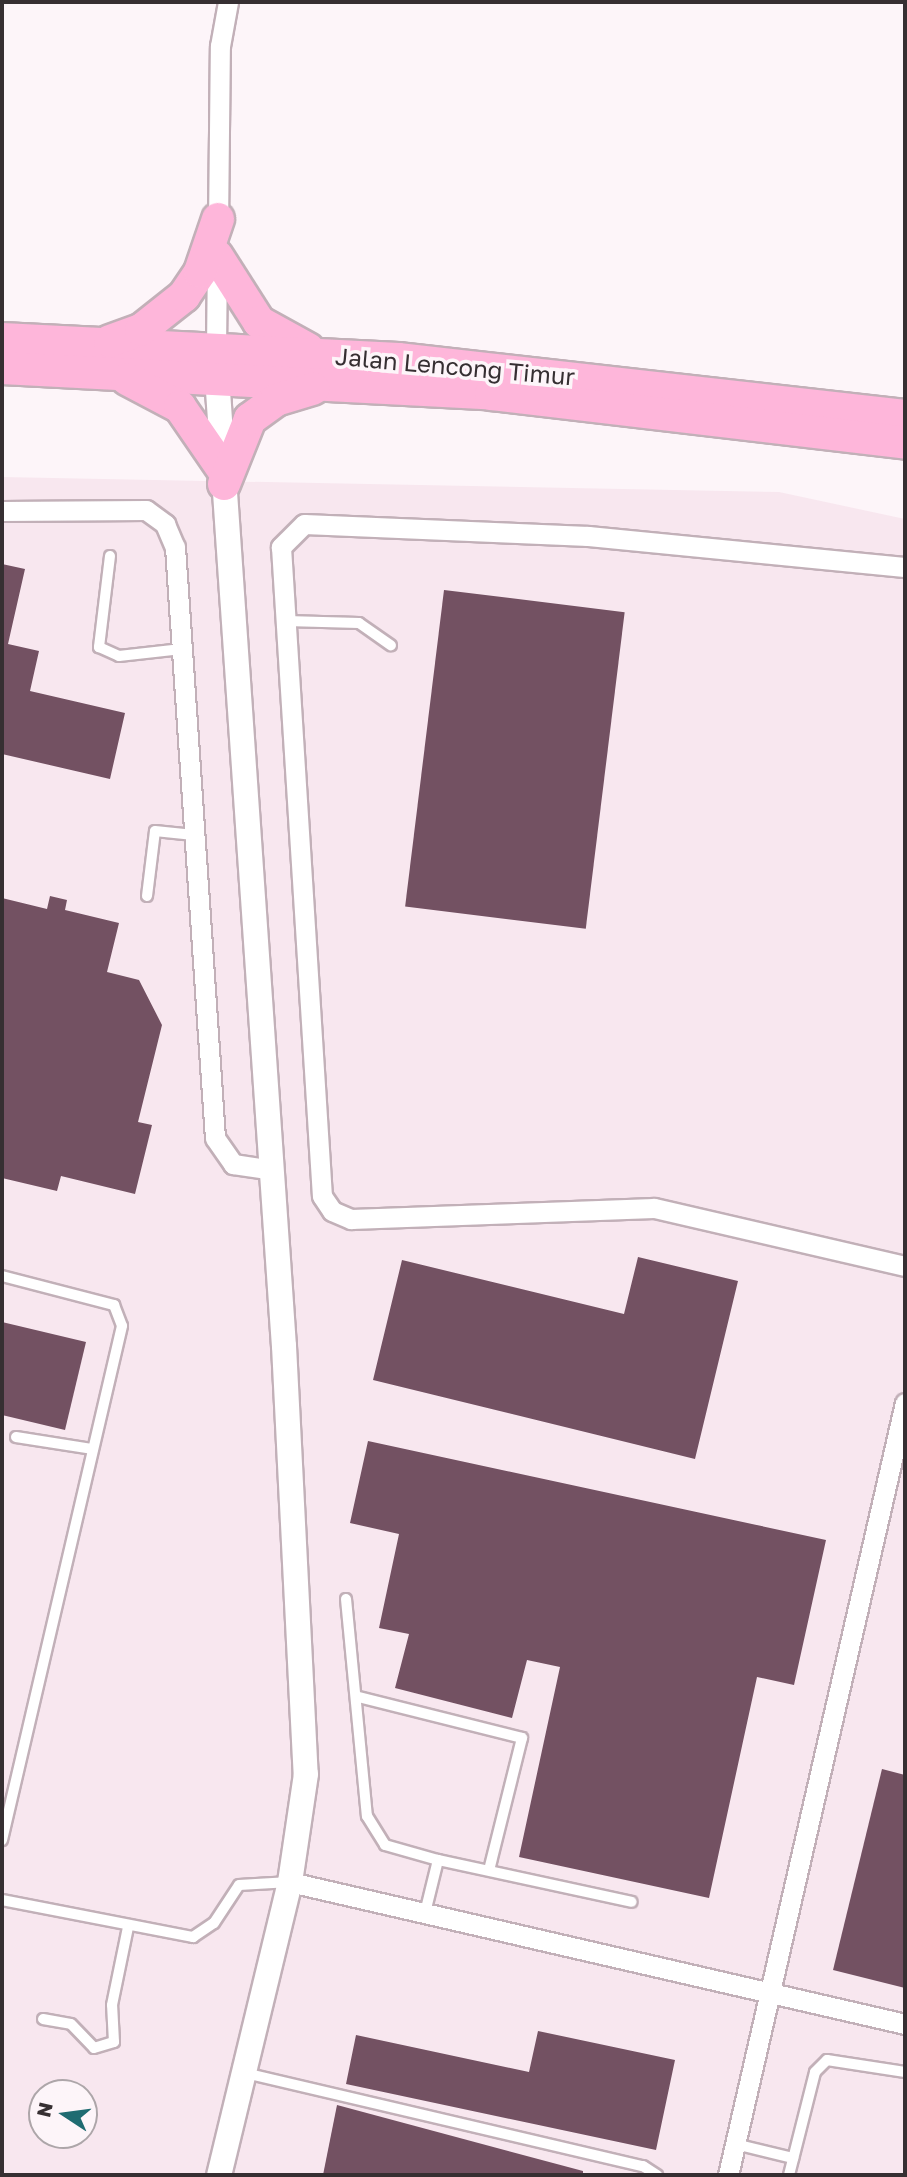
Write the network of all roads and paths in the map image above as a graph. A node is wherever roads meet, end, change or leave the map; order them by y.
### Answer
1 (228, 2) edge
2 (218, 219) junction
3 (217, 256) junction
4 (2, 339) edge
5 (87, 344) junction
6 (216, 364) junction
7 (2, 368) edge
8 (330, 370) junction
9 (113, 374) junction
10 (905, 416) edge
11 (905, 443) edge
12 (223, 476) junction
13 (2, 511) edge
14 (110, 556) dead end
15 (905, 567) edge
16 (286, 621) junction
17 (391, 645) dead end
18 (182, 649) junction
19 (194, 835) junction
20 (147, 896) dead end
21 (273, 1170) junction
22 (905, 1266) edge
23 (2, 1276) edge
24 (905, 1403) edge
25 (16, 1437) dead end
26 (93, 1449) junction
27 (346, 1599) dead end
28 (359, 1697) junction
29 (2, 1840) edge
30 (438, 1860) junction
31 (489, 1870) junction
32 (290, 1882) junction
33 (2, 1900) edge
34 (632, 1902) dead end
35 (425, 1913) junction
36 (128, 1927) junction
37 (769, 1993) junction
38 (43, 2019) dead end
39 (905, 2024) edge
40 (905, 2072) edge
41 (245, 2073) junction
42 (735, 2144) junction
43 (793, 2158) junction
44 (219, 2175) edge
45 (657, 2175) edge
46 (728, 2175) edge
47 (789, 2175) edge

1 - 2 street
2 - 3 street
2 - 5 highway
3 - 6 street
3 - 8 highway
4 - 5 highway, Jalan Lencong Timur
5 - 6 highway, Jalan Lencong Timur
6 - 8 highway, Jalan Lencong Timur
6 - 9 highway, Jalan Lencong Timur
6 - 12 street
7 - 9 highway, Jalan Lencong Timur
8 - 10 highway, Jalan Lencong Timur
8 - 11 highway, Jalan Lencong Timur
8 - 12 highway
9 - 12 highway
12 - 21 street
13 - 18 street
14 - 18 lane
15 - 16 street
16 - 17 lane
16 - 22 street
18 - 19 street
19 - 20 lane
19 - 21 street
21 - 32 street
23 - 26 lane
24 - 37 street
25 - 26 lane
26 - 29 lane
27 - 28 lane
28 - 30 lane
28 - 31 lane
30 - 31 lane
30 - 35 lane
31 - 34 lane
32 - 35 street
32 - 36 lane
32 - 41 street
33 - 36 lane
35 - 37 street
36 - 38 lane
37 - 39 street
37 - 42 street
40 - 43 lane
41 - 44 street
41 - 45 lane
42 - 43 lane
42 - 46 street
43 - 47 lane

